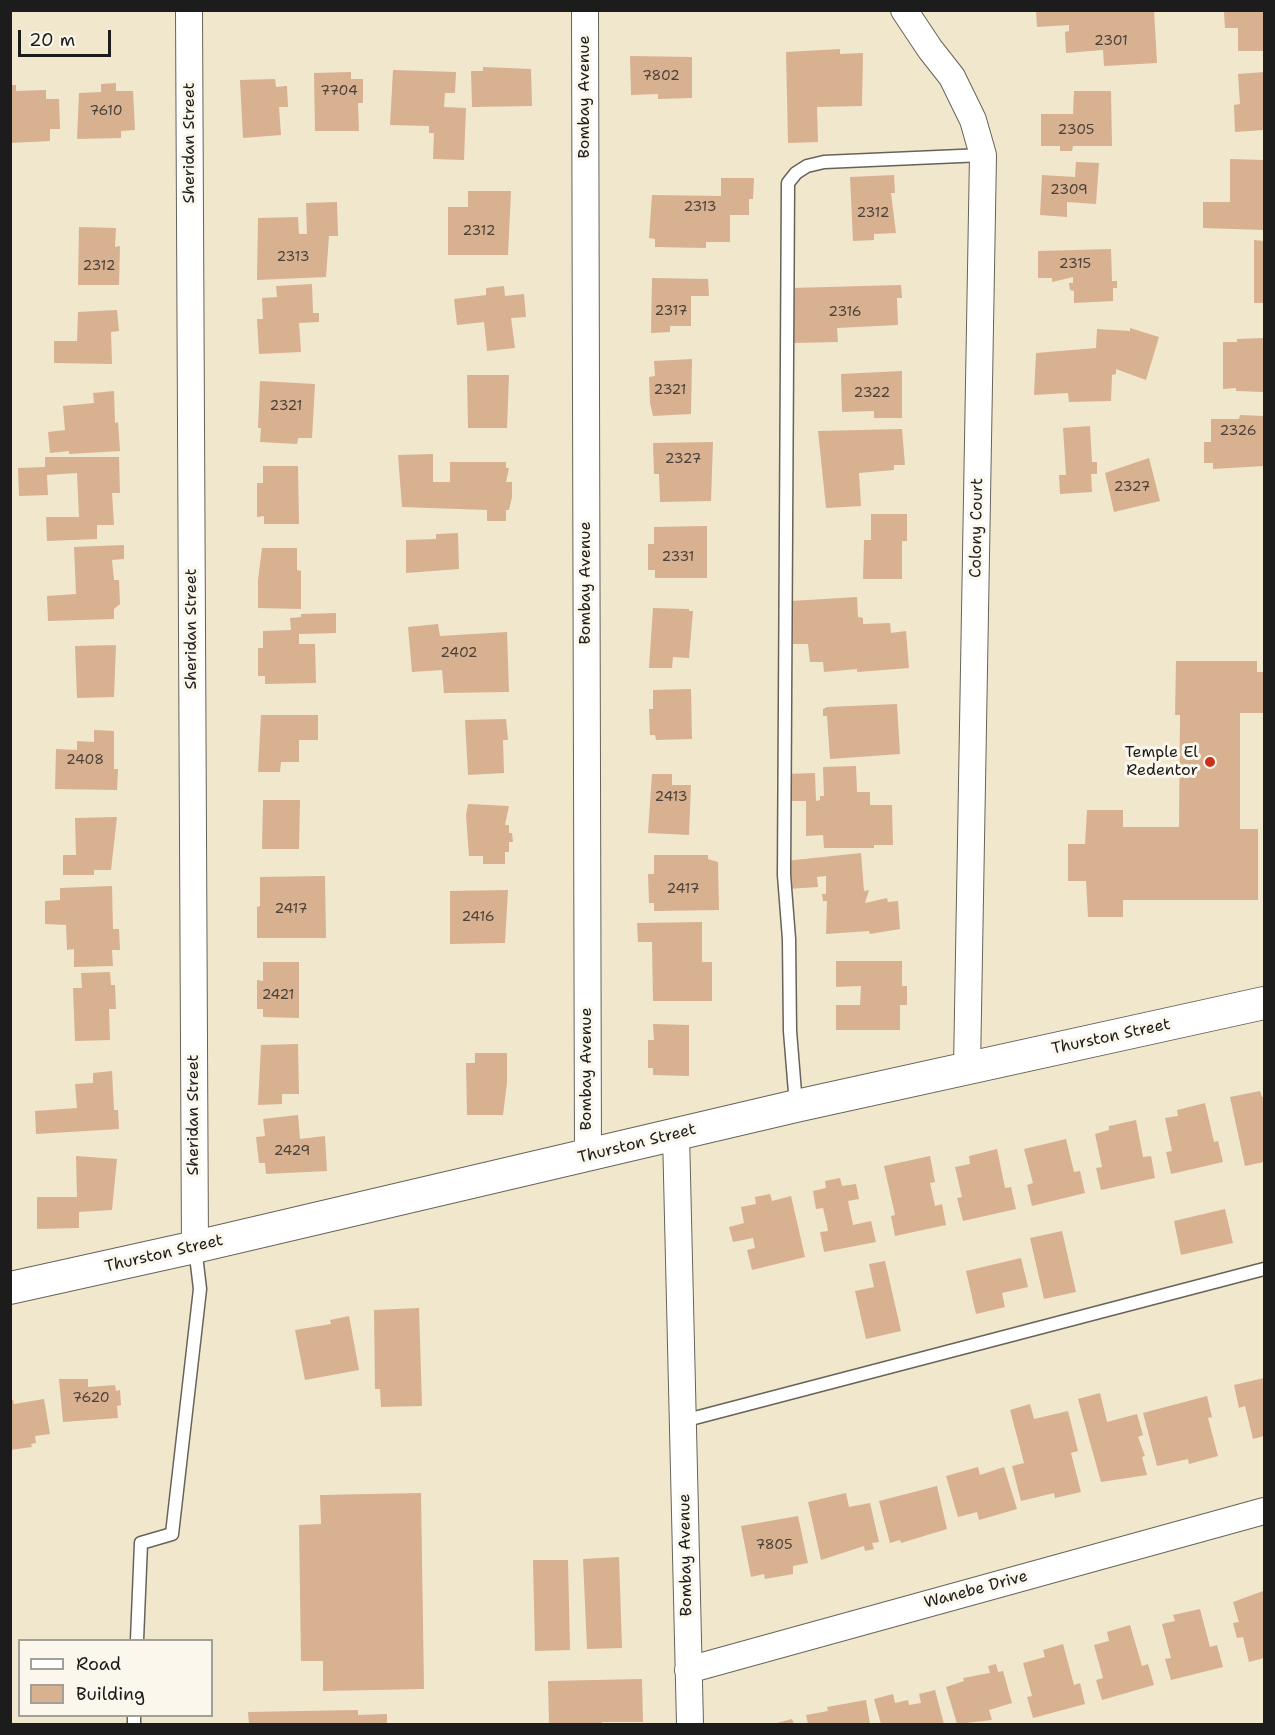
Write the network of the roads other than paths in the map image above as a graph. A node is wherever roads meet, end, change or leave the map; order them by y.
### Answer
1 (189, 10) edge
2 (585, 10) edge
3 (904, 10) edge
4 (983, 155) junction
5 (1264, 1003) edge
6 (967, 1068) junction
7 (796, 1106) junction
8 (676, 1134) junction
9 (588, 1156) junction
10 (195, 1247) junction
11 (1264, 1269) edge
12 (10, 1288) edge
13 (682, 1421) junction
14 (1264, 1511) edge
15 (137, 1639) edge
16 (688, 1670) junction
17 (690, 1725) edge

1 - 10 street, Sheridan Street
2 - 9 street, Bombay Avenue
3 - 4 street, Colony Court
4 - 6 street, Colony Court
4 - 7 lane
5 - 6 street, Thurston Street
6 - 7 street, Thurston Street
7 - 8 street, Thurston Street
8 - 9 street, Thurston Street
8 - 13 street, Bombay Avenue
9 - 10 street, Thurston Street
10 - 12 street, Thurston Street
10 - 15 lane
11 - 13 lane
13 - 16 street, Bombay Avenue
14 - 16 street, Wanebe Drive
16 - 17 street, Bombay Avenue

